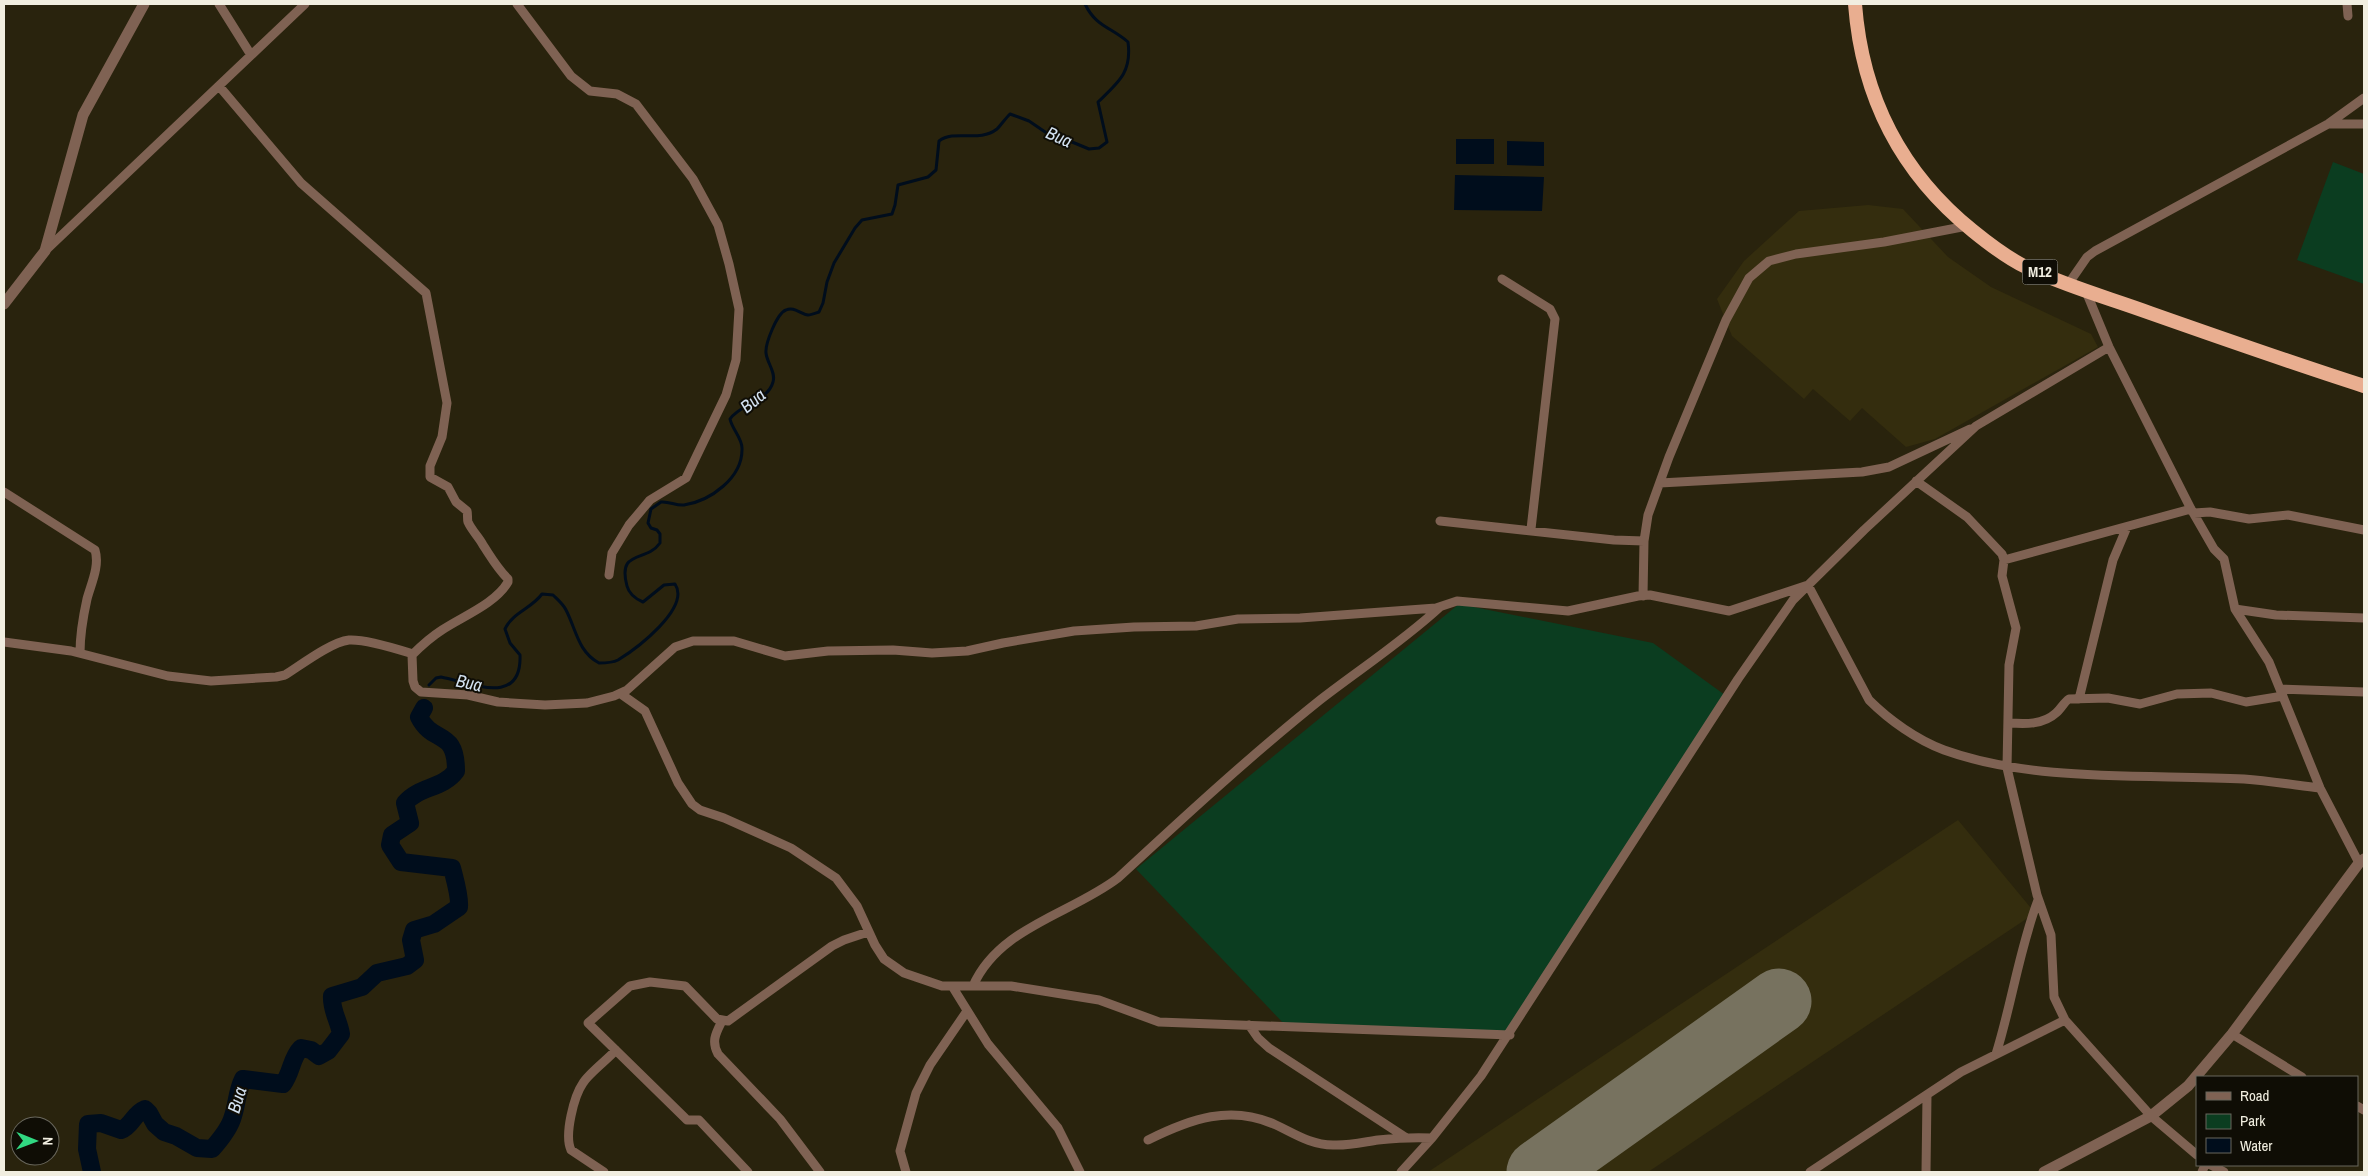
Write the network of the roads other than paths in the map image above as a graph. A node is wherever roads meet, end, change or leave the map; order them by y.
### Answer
1 (144, 4) edge
2 (219, 4) edge
3 (305, 4) edge
4 (517, 4) edge
5 (1855, 4) edge
6 (2347, 4) edge
7 (2348, 16) dead end
8 (251, 55) junction
9 (219, 86) junction
10 (2364, 98) edge
11 (2328, 124) junction
12 (2364, 124) edge
13 (1967, 226) junction
14 (45, 251) junction
15 (1502, 279) dead end
16 (2069, 283) junction
17 (2086, 289) junction
18 (4, 304) edge
19 (2109, 347) junction
20 (2364, 386) edge
21 (1976, 426) junction
22 (1916, 481) junction
23 (1660, 483) junction
24 (4, 492) edge
25 (2192, 511) junction
26 (1440, 521) dead end
27 (2127, 527) junction
28 (1531, 529) junction
29 (2364, 530) edge
30 (1644, 541) junction
31 (2004, 560) junction
32 (609, 574) dead end
33 (1808, 585) junction
34 (1643, 596) junction
35 (1440, 607) junction
36 (2235, 609) junction
37 (2364, 618) edge
38 (4, 642) edge
39 (80, 653) junction
40 (412, 655) junction
41 (2282, 692) junction
42 (2364, 692) edge
43 (620, 694) junction
44 (2079, 700) junction
45 (2009, 723) junction
46 (2007, 768) junction
47 (2320, 788) junction
48 (2362, 861) edge
49 (2038, 900) junction
50 (868, 932) junction
51 (952, 986) junction
52 (973, 986) junction
53 (967, 1011) junction
54 (2065, 1020) junction
55 (722, 1021) junction
56 (1249, 1025) junction
57 (2232, 1034) junction
58 (1510, 1035) junction
59 (616, 1050) junction
60 (1996, 1054) junction
61 (2196, 1076) edge
62 (2300, 1076) edge
63 (2196, 1077) edge
64 (1927, 1095) junction
65 (2150, 1116) junction
66 (1405, 1137) junction
67 (1432, 1138) junction
68 (1148, 1140) dead end
69 (2196, 1154) edge
70 (2213, 1166) edge
71 (604, 1172) edge
72 (748, 1172) edge
73 (820, 1172) edge
74 (906, 1172) edge
75 (1080, 1172) edge
76 (1401, 1172) edge
77 (1810, 1172) edge
78 (1926, 1172) edge
79 (2044, 1172) edge
80 (2224, 1172) edge

1 - 14 street
2 - 8 street
3 - 8 street
4 - 32 street
5 - 13 highway, M12
6 - 7 street
8 - 9 street
9 - 14 street
9 - 40 street
10 - 11 street
11 - 12 street
11 - 16 street
13 - 16 highway, M12
13 - 23 street
14 - 18 street
15 - 28 street
16 - 17 highway, M12
17 - 19 street
17 - 20 highway, M12
19 - 21 street
19 - 25 street
21 - 22 street
21 - 23 street
22 - 31 street
22 - 33 street
23 - 30 street
24 - 39 street
25 - 27 street
25 - 29 street
25 - 36 street
26 - 28 street
27 - 31 street
27 - 44 street
28 - 30 street
30 - 34 street
31 - 45 street
33 - 34 street
33 - 46 street
33 - 58 street
34 - 35 street
35 - 43 street
35 - 52 street
36 - 37 street
36 - 41 street
38 - 39 street
39 - 40 street
40 - 43 street
41 - 42 street
41 - 44 street
41 - 47 street
43 - 50 street
44 - 45 street
45 - 46 street
46 - 47 street
46 - 49 street
47 - 48 street
48 - 57 street
49 - 54 street
49 - 60 street
50 - 51 street
50 - 55 street
51 - 52 street
51 - 53 street
52 - 56 street
53 - 74 street
53 - 75 street
54 - 60 street
54 - 65 street
55 - 59 street
55 - 73 street
56 - 58 street
56 - 66 street
57 - 61 street
57 - 62 street
58 - 67 street
59 - 71 street
59 - 72 street
60 - 64 street
63 - 65 street
64 - 77 street
64 - 78 street
65 - 69 street
65 - 79 street
66 - 67 street
66 - 68 street
67 - 76 street
70 - 80 street

